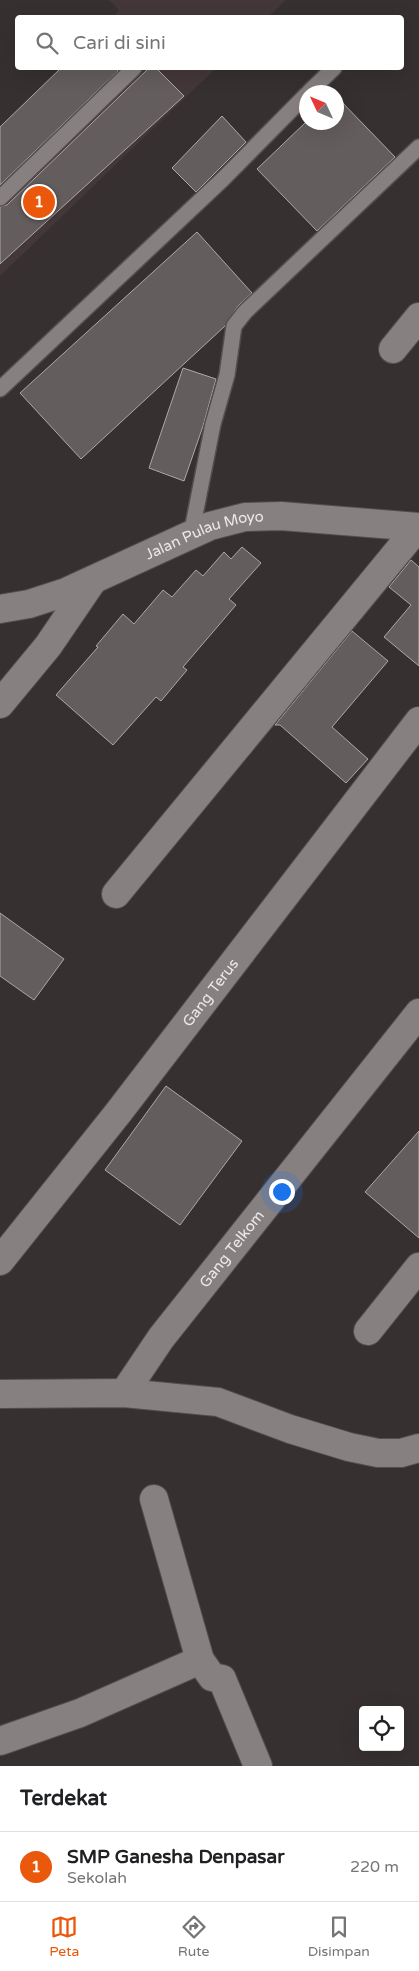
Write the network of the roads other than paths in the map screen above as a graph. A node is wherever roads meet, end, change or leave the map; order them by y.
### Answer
1 (132, 70) edge
2 (332, 70) edge
3 (317, 85) edge
4 (299, 103) edge
5 (419, 147) edge
6 (0, 198) edge
7 (419, 317) edge
8 (393, 349) dead end
9 (0, 390) edge
10 (418, 527) edge
11 (191, 535) junction
12 (93, 580) junction
13 (0, 609) edge
14 (0, 704) edge
15 (419, 720) edge
16 (116, 894) dead end
17 (419, 1013) edge
18 (0, 1261) edge
19 (419, 1267) edge
20 (368, 1331) dead end
21 (0, 1394) edge
22 (124, 1394) junction
23 (419, 1448) edge
24 (154, 1499) dead end
25 (200, 1660) junction
26 (0, 1741) edge
27 (258, 1766) edge

1 - 6 lane
2 - 3 lane
4 - 9 lane
5 - 11 lane
7 - 8 street
10 - 11 street, Jalan Pulau Moyo
10 - 16 street
11 - 12 street, Jalan Pulau Moyo
12 - 13 street, Jalan Pulau Moyo
12 - 14 street
15 - 18 street, Gang Terus
17 - 22 street, Gang Telkom
19 - 20 street
21 - 22 street
22 - 23 street
24 - 25 street
25 - 26 street
25 - 27 street

